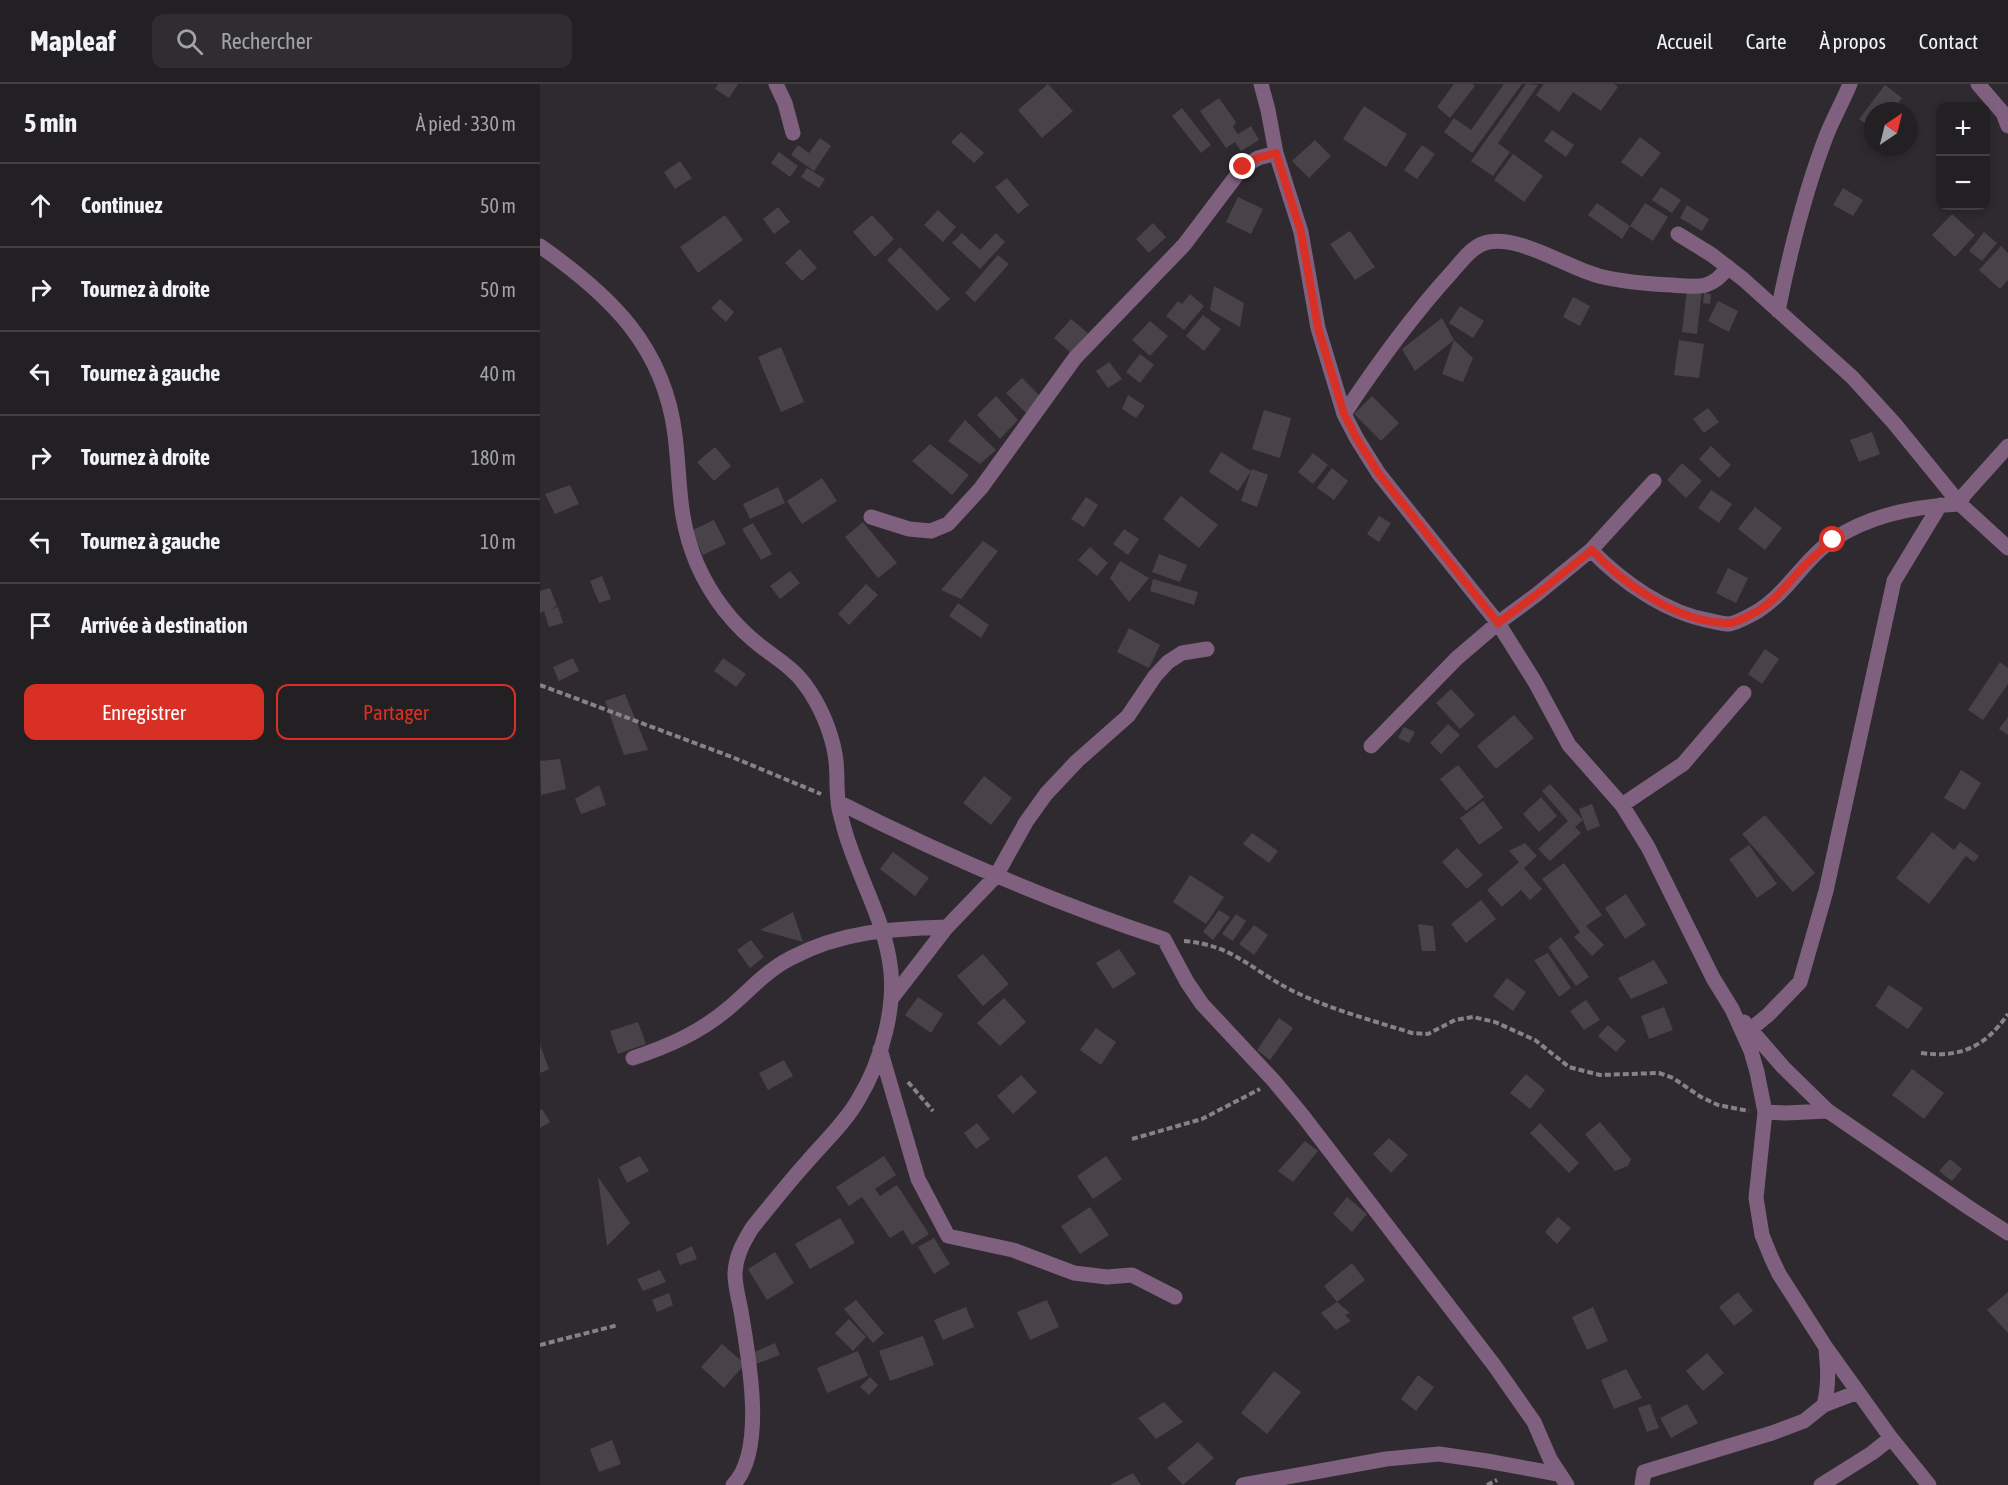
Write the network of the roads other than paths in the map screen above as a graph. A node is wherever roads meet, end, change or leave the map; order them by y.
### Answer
1 (776, 84) edge
2 (1261, 84) edge
3 (1850, 84) edge
4 (1978, 84) edge
5 (2008, 126) edge
6 (793, 133) dead end
7 (1276, 153) junction
8 (1678, 234) dead end
9 (540, 246) edge
10 (1728, 267) junction
11 (1778, 311) junction
12 (1344, 414) junction
13 (2008, 446) edge
14 (1654, 481) dead end
15 (1960, 504) junction
16 (1940, 505) junction
17 (871, 517) dead end
18 (2008, 548) edge
19 (1592, 550) junction
20 (1498, 623) junction
21 (1207, 649) dead end
22 (1744, 693) dead end
23 (1371, 746) dead end
24 (838, 802) junction
25 (1622, 805) junction
26 (996, 876) junction
27 (947, 927) junction
28 (883, 932) junction
29 (892, 998) junction
30 (1732, 1009) junction
31 (1750, 1029) junction
32 (880, 1049) junction
33 (633, 1058) dead end
34 (1828, 1110) junction
35 (1765, 1112) junction
36 (2008, 1233) edge
37 (1175, 1297) dead end
38 (1825, 1346) junction
39 (1858, 1392) junction
40 (1824, 1405) junction
41 (1891, 1438) junction
42 (1562, 1480) edge
43 (733, 1485) edge
44 (1244, 1485) edge
45 (1642, 1485) edge
46 (1821, 1485) edge
47 (1929, 1485) edge

1 - 6 street
2 - 7 street
3 - 11 street
4 - 5 street
7 - 12 street
7 - 17 street
8 - 10 street
9 - 24 street
10 - 11 street
10 - 12 street
11 - 15 street
12 - 20 street
13 - 15 street
14 - 19 street
15 - 16 street
15 - 18 street
16 - 19 street
16 - 31 street
19 - 20 street
20 - 23 street
20 - 25 street
21 - 26 street
22 - 25 street
24 - 26 street
24 - 28 street
25 - 30 street
26 - 27 street
26 - 42 street
27 - 28 street
27 - 29 street
28 - 29 street
28 - 33 street
29 - 32 street
30 - 31 street
30 - 35 street
31 - 34 street
32 - 37 street
32 - 43 street
34 - 35 street
34 - 36 street
35 - 38 street
38 - 39 street
38 - 40 street
39 - 40 street
39 - 41 street
40 - 45 street
41 - 46 street
41 - 47 street
42 - 44 street

